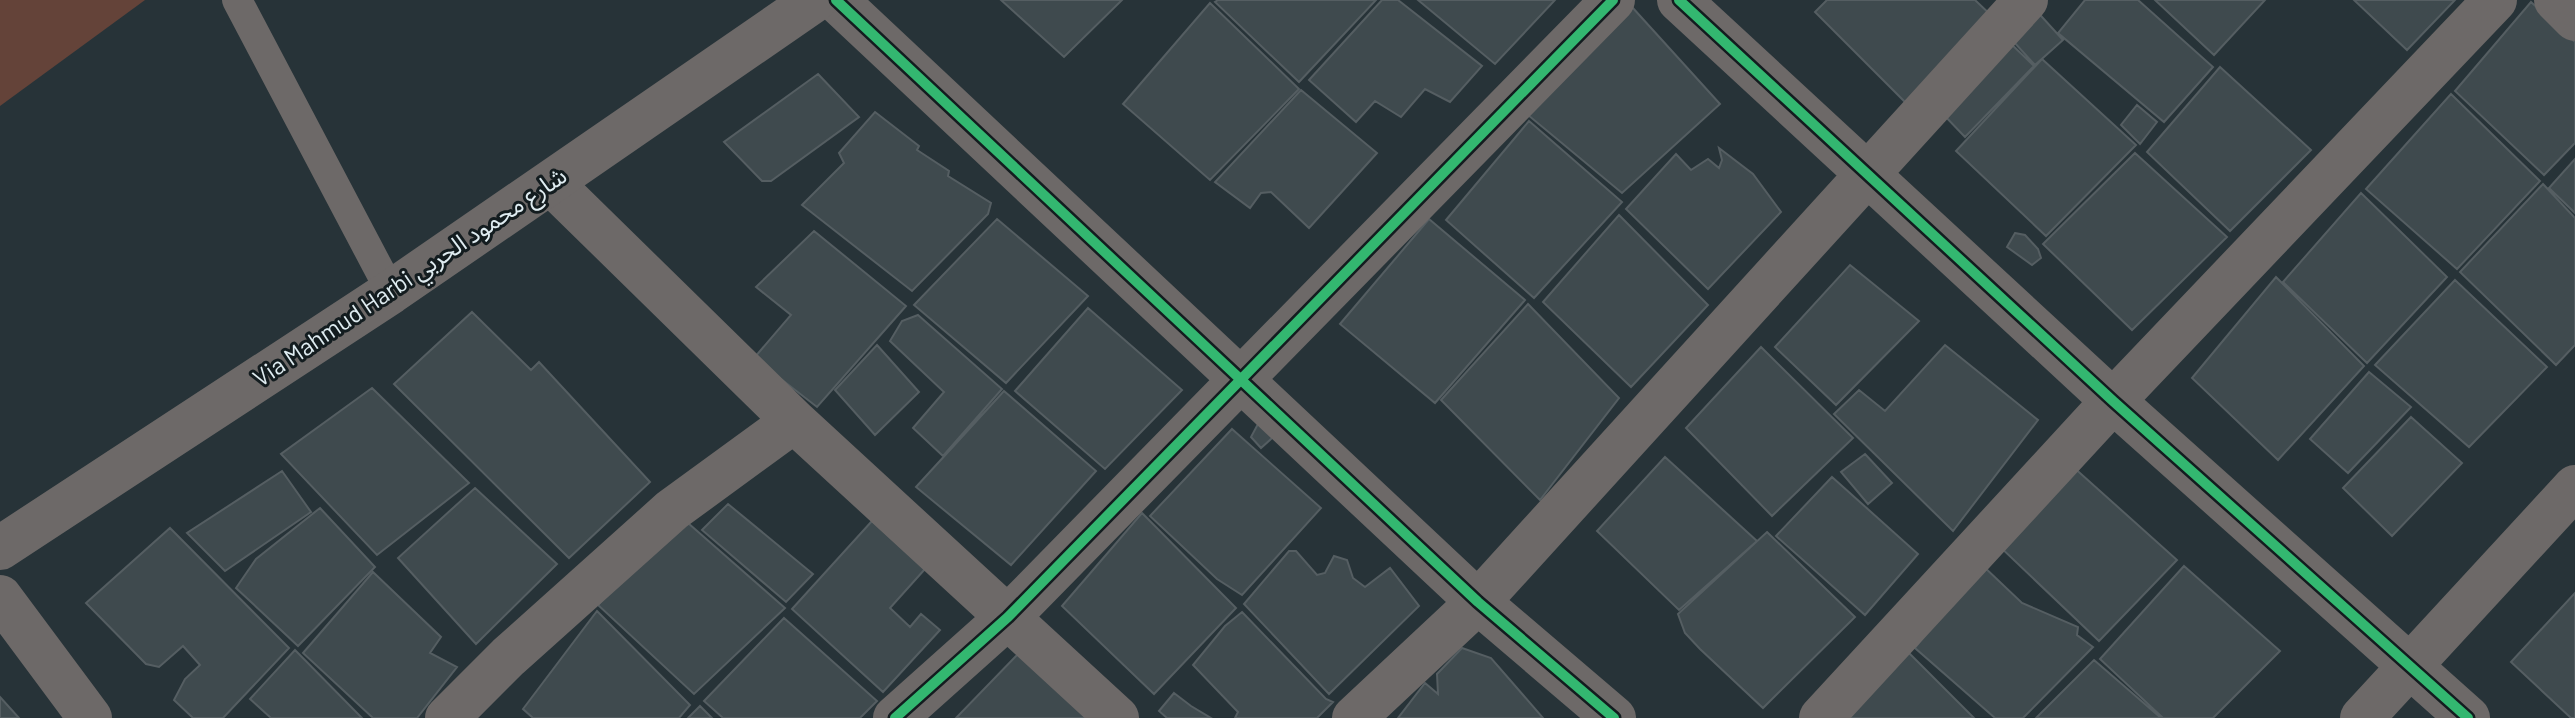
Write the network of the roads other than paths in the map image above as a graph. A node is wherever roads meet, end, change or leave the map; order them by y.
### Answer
1 (237, 0) edge
2 (815, 0) edge
3 (836, 0) edge
4 (1613, 0) edge
5 (1679, 0) edge
6 (2026, 0) edge
7 (2495, 0) edge
8 (2556, 0) edge
9 (2575, 19) edge
10 (1870, 174) junction
11 (551, 183) junction
12 (391, 292) junction
13 (1241, 382) junction
14 (2113, 401) junction
15 (794, 421) junction
16 (2575, 487) edge
17 (0, 548) edge
18 (0, 597) edge
19 (1478, 602) junction
20 (1008, 617) junction
21 (2413, 666) junction
22 (90, 718) edge
23 (447, 718) edge
24 (895, 718) edge
25 (1117, 718) edge
26 (1354, 718) edge
27 (1614, 718) edge
28 (1821, 718) edge
29 (2362, 718) edge
30 (2468, 718) edge

1 - 12 lane
2 - 11 street, Via Mahmud Harbi شارع محمود الحربي
3 - 13 street
4 - 13 street
5 - 10 street
6 - 10 street
7 - 14 street
8 - 9 street
10 - 14 street
10 - 19 street
11 - 12 street, Via Mahmud Harbi شارع محمود الحربي
11 - 15 street
12 - 17 street, Via Mahmud Harbi شارع محمود الحربي
13 - 19 street
13 - 20 street
14 - 21 street
14 - 28 street
15 - 20 street
15 - 23 street
16 - 21 street
18 - 22 street
19 - 26 street
19 - 27 street
20 - 24 street
20 - 25 street
21 - 29 street
21 - 30 street

